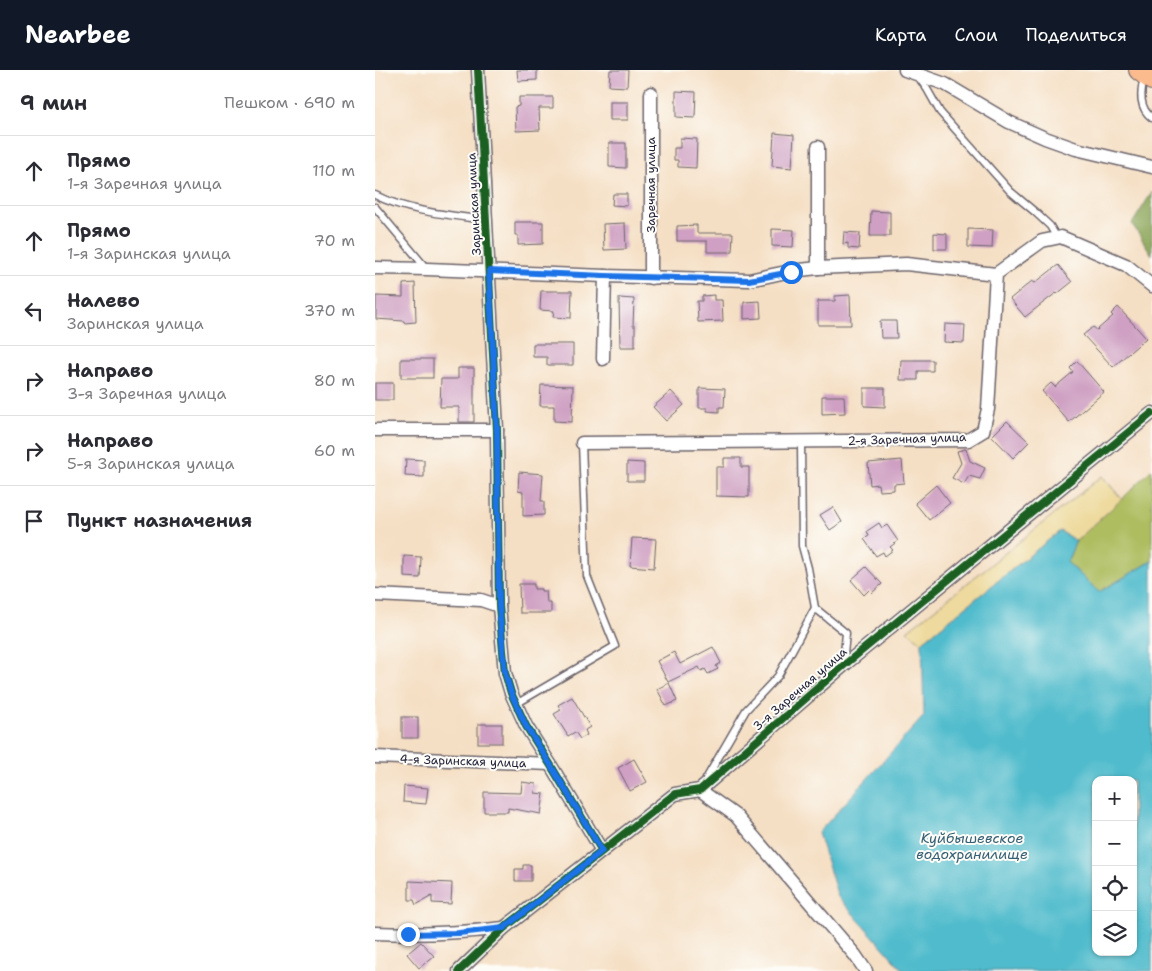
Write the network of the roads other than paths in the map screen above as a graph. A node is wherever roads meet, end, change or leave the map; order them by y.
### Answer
1 (478, 70) edge
2 (911, 72) edge
3 (1145, 75) edge
4 (651, 92) dead end
5 (1152, 118) edge
6 (818, 147) dead end
7 (1152, 167) edge
8 (375, 195) edge
9 (375, 206) edge
10 (486, 220) junction
11 (1057, 238) junction
12 (375, 268) edge
13 (818, 268) junction
14 (427, 269) junction
15 (489, 271) junction
16 (996, 274) junction
17 (605, 276) junction
18 (651, 278) junction
19 (1152, 286) edge
20 (603, 359) dead end
21 (1152, 413) edge
22 (375, 430) edge
23 (497, 430) junction
24 (801, 442) junction
25 (582, 443) joint
26 (375, 595) edge
27 (499, 606) junction
28 (815, 608) junction
29 (843, 666) junction
30 (516, 704) junction
31 (375, 757) edge
32 (550, 764) junction
33 (700, 790) junction
34 (602, 851) junction
35 (504, 928) junction
36 (375, 933) edge
37 (459, 971) edge
38 (866, 971) edge

1 - 10 street, Заринская улица
2 - 7 street
2 - 11 lane
3 - 5 lane
4 - 18 street, Заречная улица
6 - 13 street
8 - 10 lane
9 - 14 lane
10 - 15 street, Заринская улица
11 - 16 street
11 - 19 street
12 - 14 street
13 - 16 street
13 - 18 street
14 - 15 street
15 - 17 street
15 - 23 street, Заринская улица
16 - 24 street, 2-я Заречная улица
17 - 18 street
17 - 20 street
21 - 29 street, 3-я Заречная улица
22 - 23 street
23 - 27 street, Заринская улица
24 - 25 street, 2-я Заречная улица
24 - 28 lane
25 - 30 lane
26 - 27 street
27 - 30 street, Заринская улица
28 - 29 lane
28 - 33 lane
29 - 33 street, 3-я Заречная улица
30 - 32 street, Заринская улица
31 - 32 street, 4-я Заринская улица
32 - 34 street, Заринская улица
33 - 34 street
33 - 38 street
34 - 35 street
35 - 36 street
35 - 37 street

